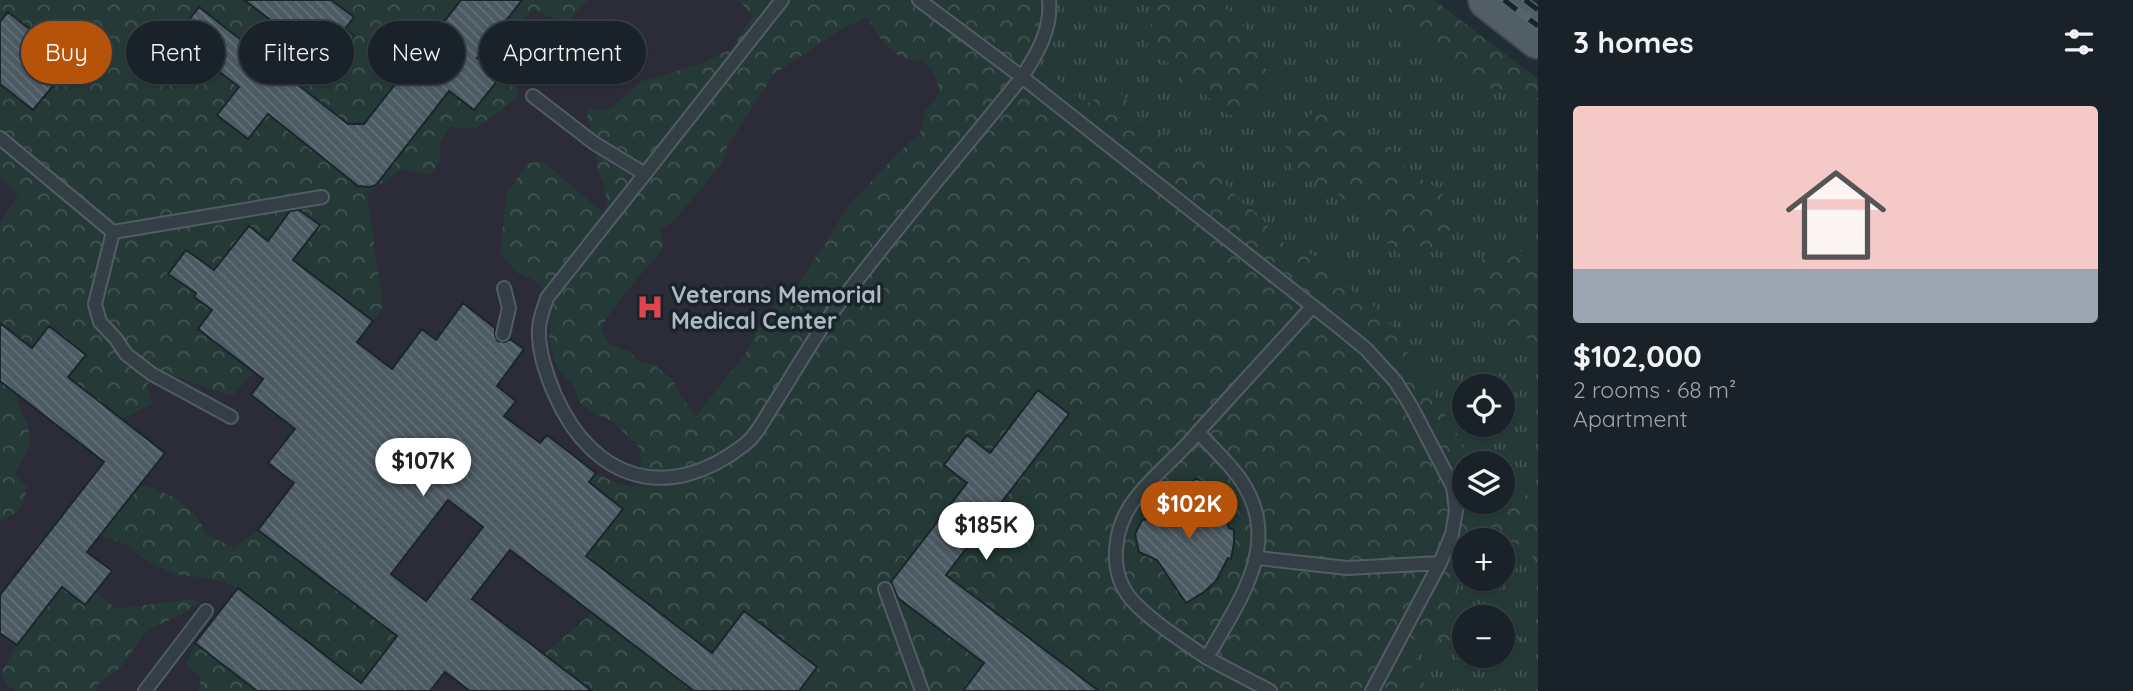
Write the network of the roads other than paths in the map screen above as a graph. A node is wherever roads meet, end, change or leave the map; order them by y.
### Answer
1 (782, 0) edge
2 (919, 0) edge
3 (1049, 0) edge
4 (1488, 0) edge
5 (1538, 39) edge
6 (1021, 77) junction
7 (533, 96) dead end
8 (0, 138) edge
9 (645, 174) junction
10 (322, 197) dead end
11 (113, 232) junction
12 (504, 288) dead end
13 (1313, 306) junction
14 (503, 334) dead end
15 (231, 417) dead end
16 (1198, 432) junction
17 (1258, 558) junction
18 (1440, 563) junction
19 (886, 589) dead end
20 (206, 611) dead end
21 (1208, 658) junction
22 (145, 691) edge
23 (922, 691) edge
24 (1270, 691) edge
25 (1372, 691) edge

1 - 9 lane
2 - 6 lane
3 - 6 lane
4 - 5 main road
6 - 9 lane
6 - 13 lane
7 - 9 lane
8 - 11 lane
10 - 11 lane
11 - 15 lane
12 - 14 lane
13 - 16 lane
13 - 18 lane
16 - 17 lane
16 - 21 lane
17 - 18 lane
17 - 21 lane
18 - 25 lane
19 - 23 lane
20 - 22 lane
21 - 24 lane

